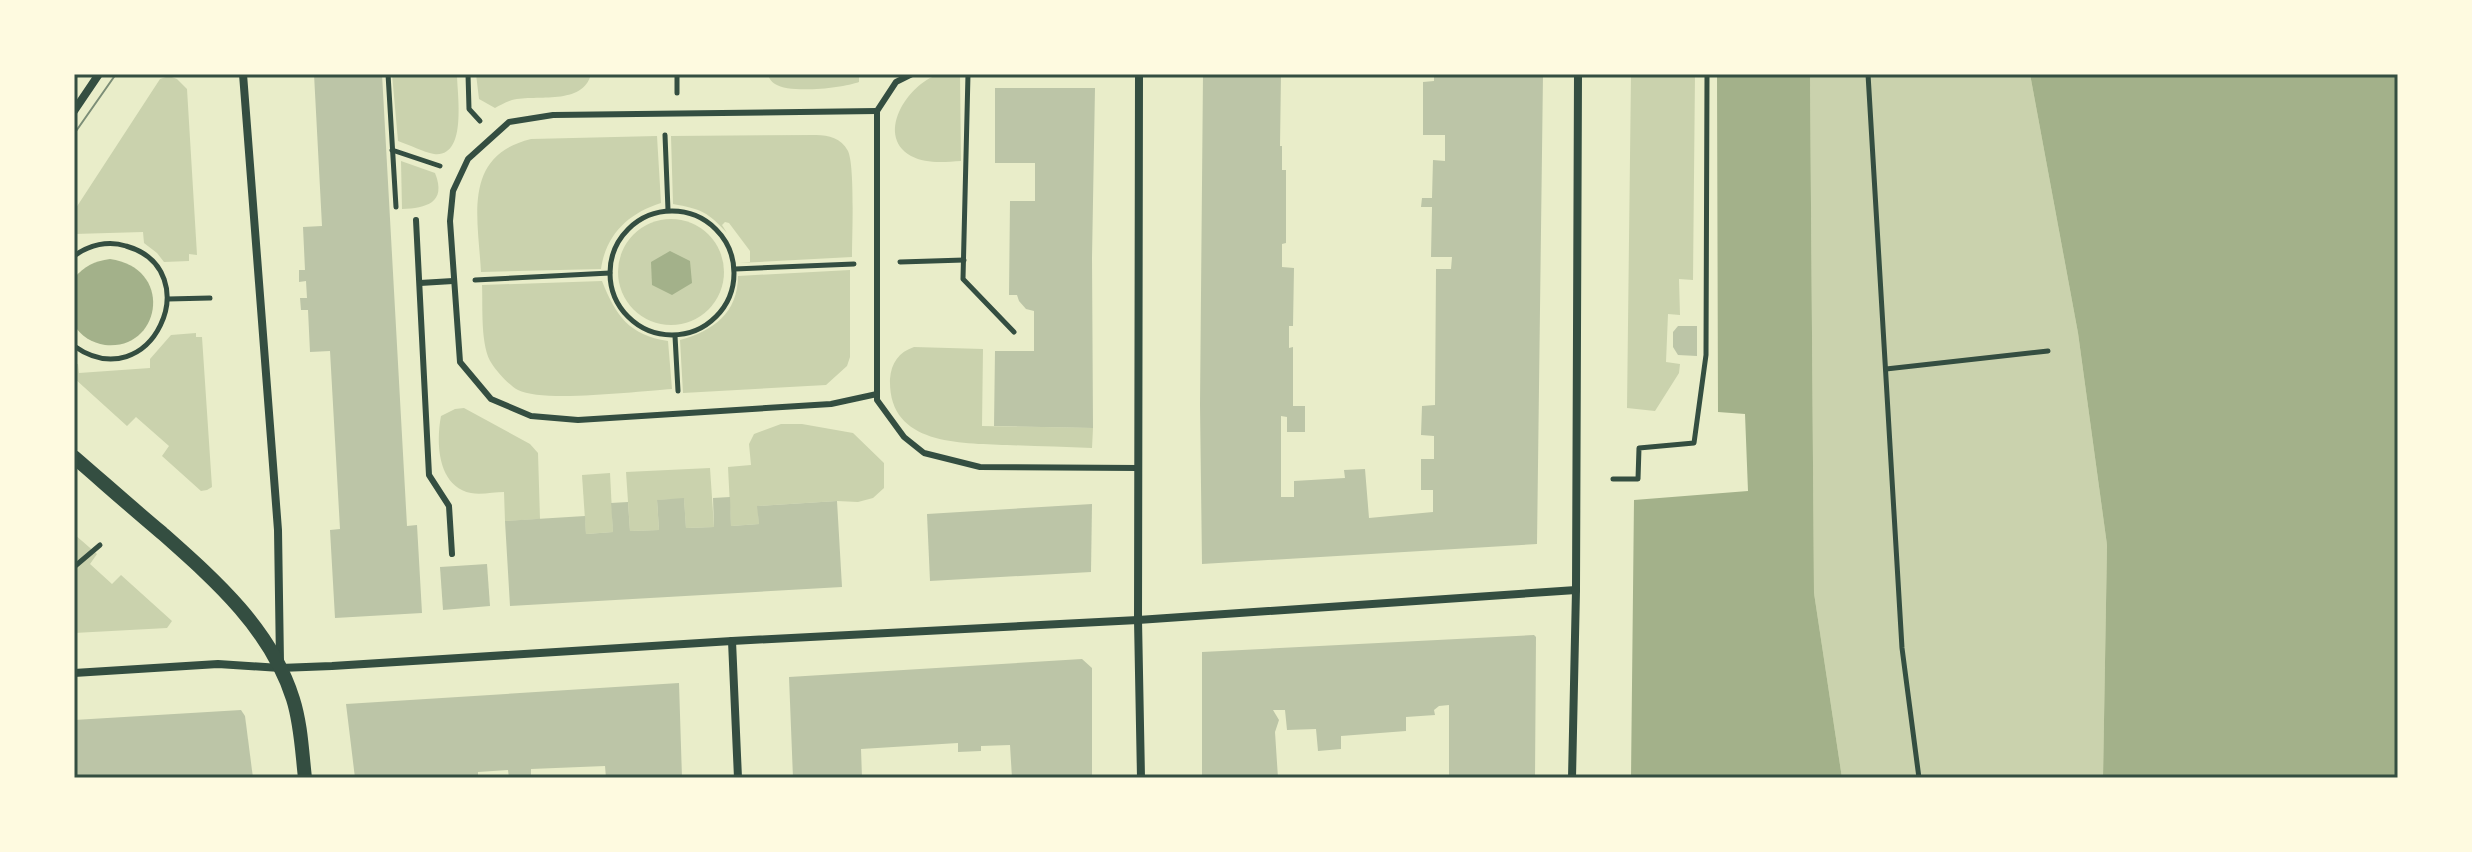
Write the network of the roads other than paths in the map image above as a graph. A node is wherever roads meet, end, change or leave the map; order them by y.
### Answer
1 (99, 74) edge
2 (243, 74) edge
3 (912, 74) edge
4 (1139, 74) edge
5 (1578, 74) edge
6 (74, 111) edge
7 (877, 111) junction
8 (416, 220) dead end
9 (453, 281) junction
10 (420, 283) junction
11 (877, 394) junction
12 (74, 457) edge
13 (1139, 468) junction
14 (452, 554) dead end
15 (1576, 590) junction
16 (1138, 620) junction
17 (732, 641) junction
18 (280, 668) junction
19 (74, 673) edge
20 (305, 778) edge
21 (738, 778) edge
22 (1141, 778) edge
23 (1572, 778) edge

1 - 6 street
2 - 18 street
3 - 7 lane
4 - 13 street
5 - 15 street
7 - 9 lane
7 - 11 lane
8 - 10 lane
9 - 10 lane
9 - 11 lane
10 - 14 lane
11 - 13 lane
12 - 18 street
13 - 16 street
15 - 16 street
15 - 23 street
16 - 17 street
16 - 22 street
17 - 18 street
17 - 21 street
18 - 19 street
18 - 20 street

